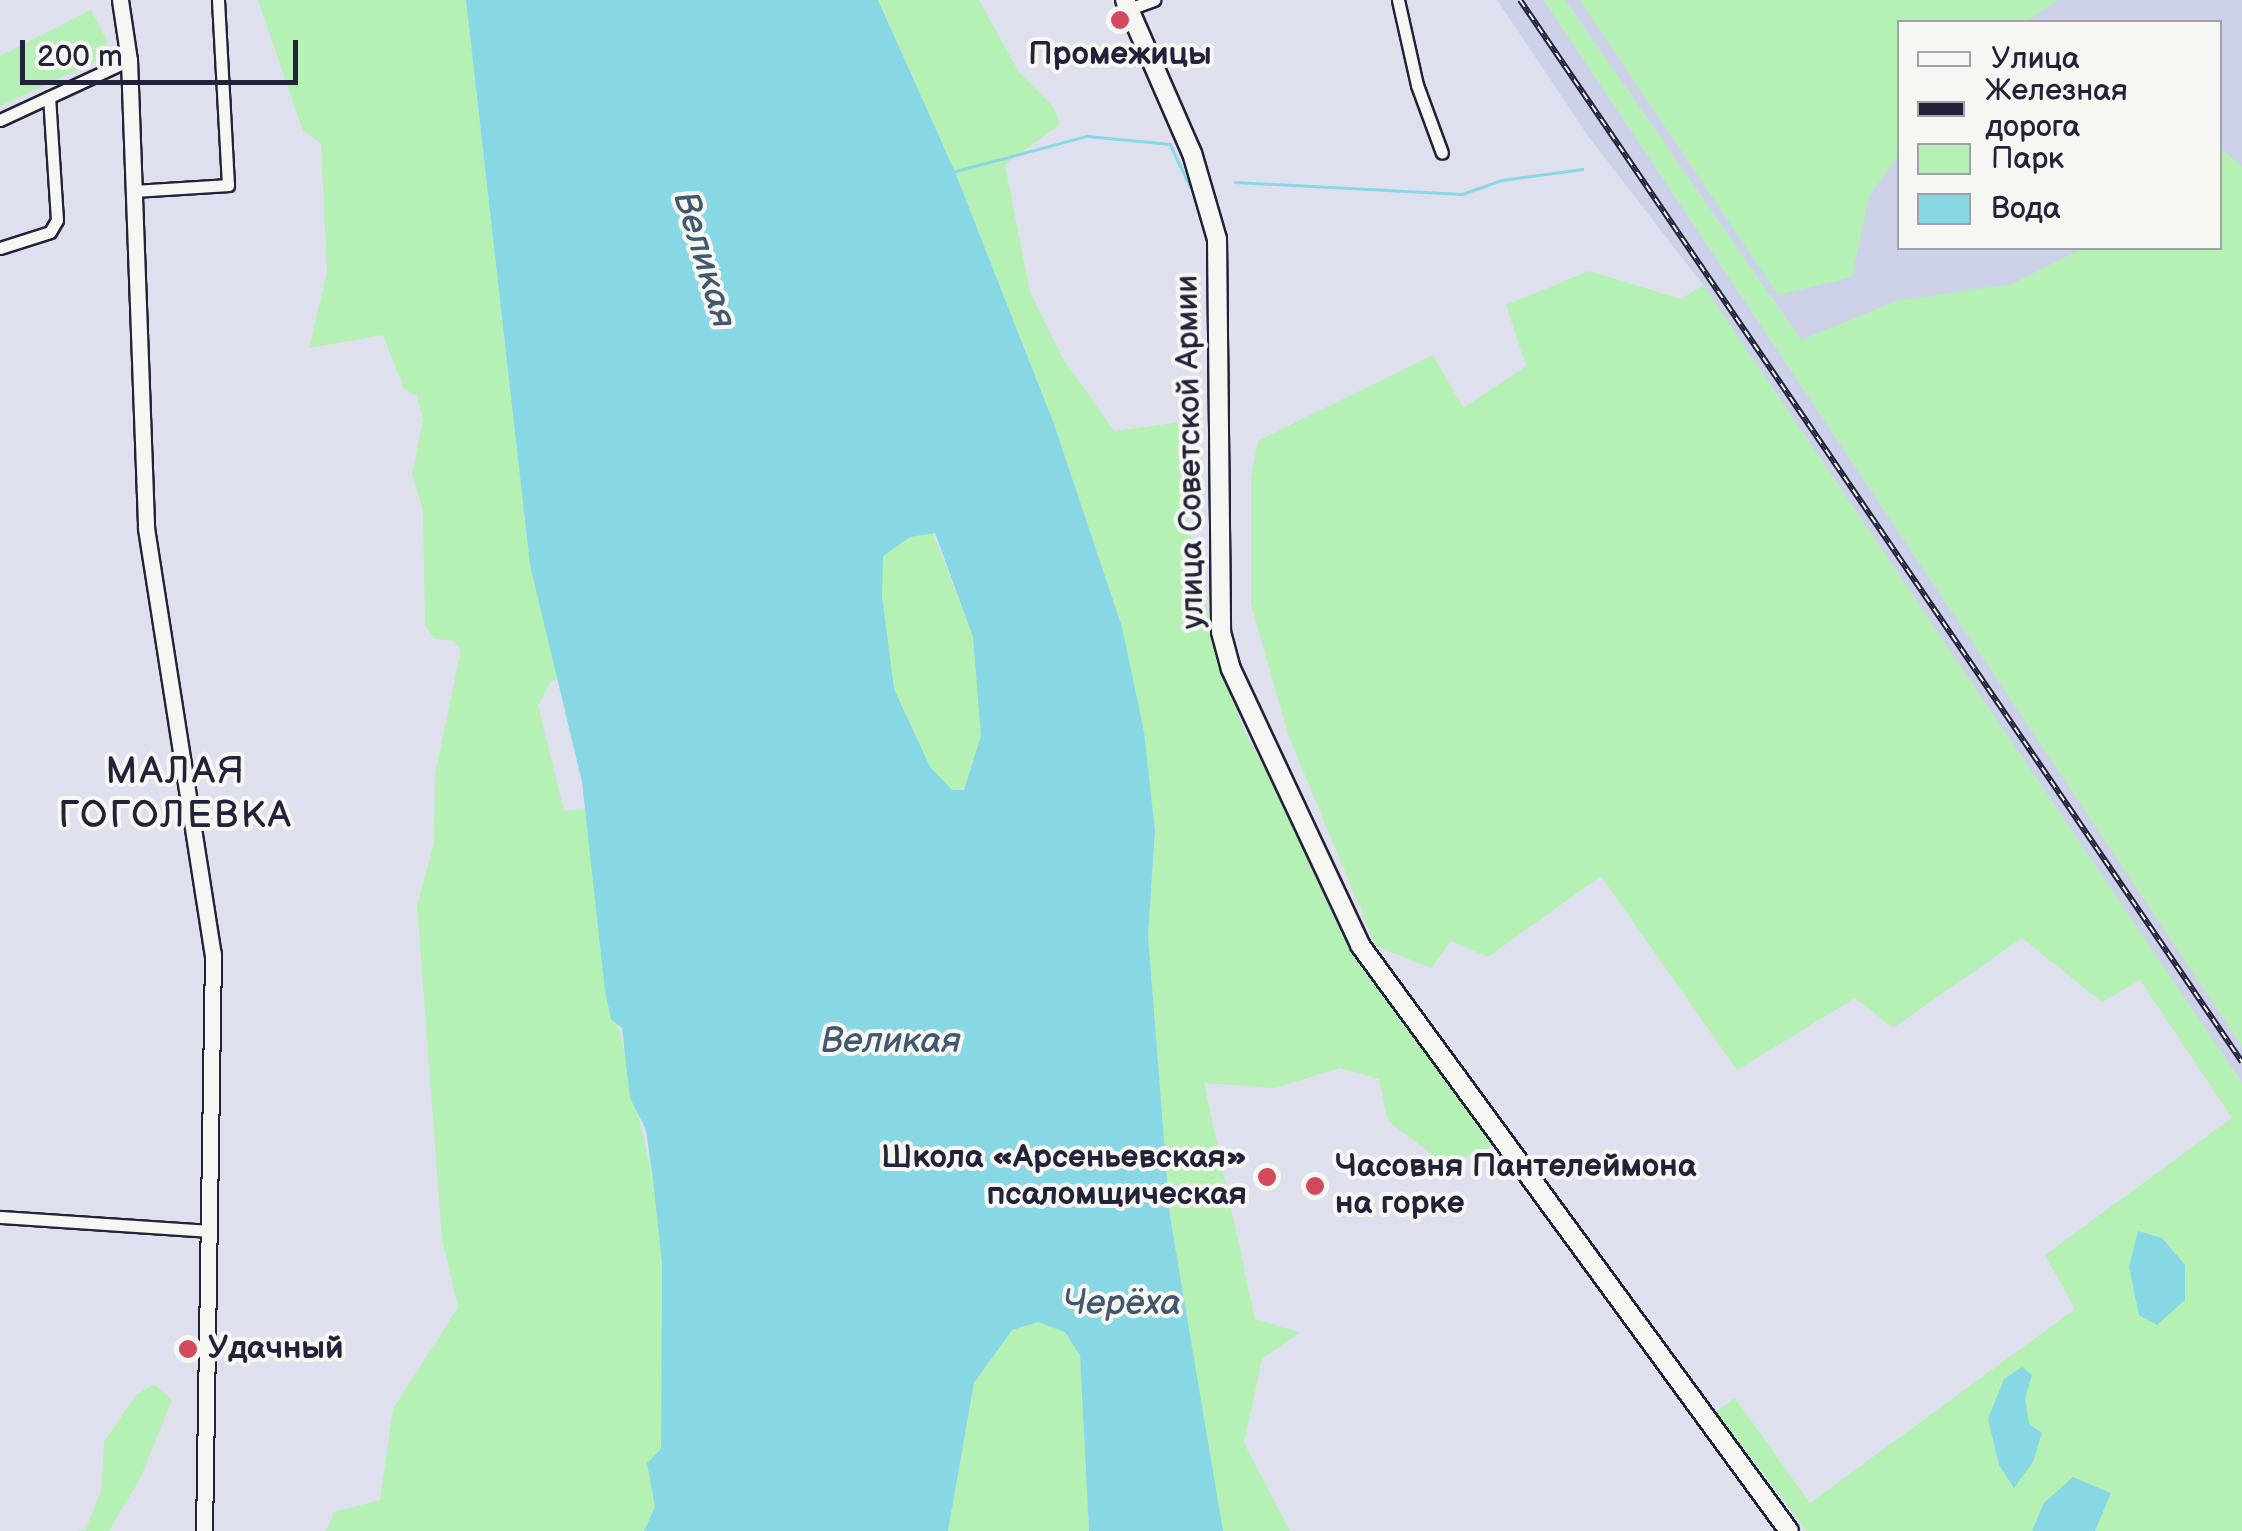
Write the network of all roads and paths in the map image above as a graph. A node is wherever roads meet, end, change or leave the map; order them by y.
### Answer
1 (120, 0) edge
2 (218, 0) edge
3 (1154, 0) edge
4 (1398, 0) edge
5 (1126, 4) edge
6 (129, 60) junction
7 (48, 96) junction
8 (0, 120) edge
9 (1442, 153) dead end
10 (135, 191) junction
11 (0, 248) edge
12 (0, 1216) edge
13 (208, 1231) junction
14 (204, 1531) edge
15 (1789, 1531) edge

1 - 6 street
2 - 10 street
3 - 5 street
4 - 9 street
5 - 15 main road, улица Советской Армии
6 - 7 street
6 - 10 street
7 - 8 street
7 - 11 street
10 - 13 street
12 - 13 street
13 - 14 street

